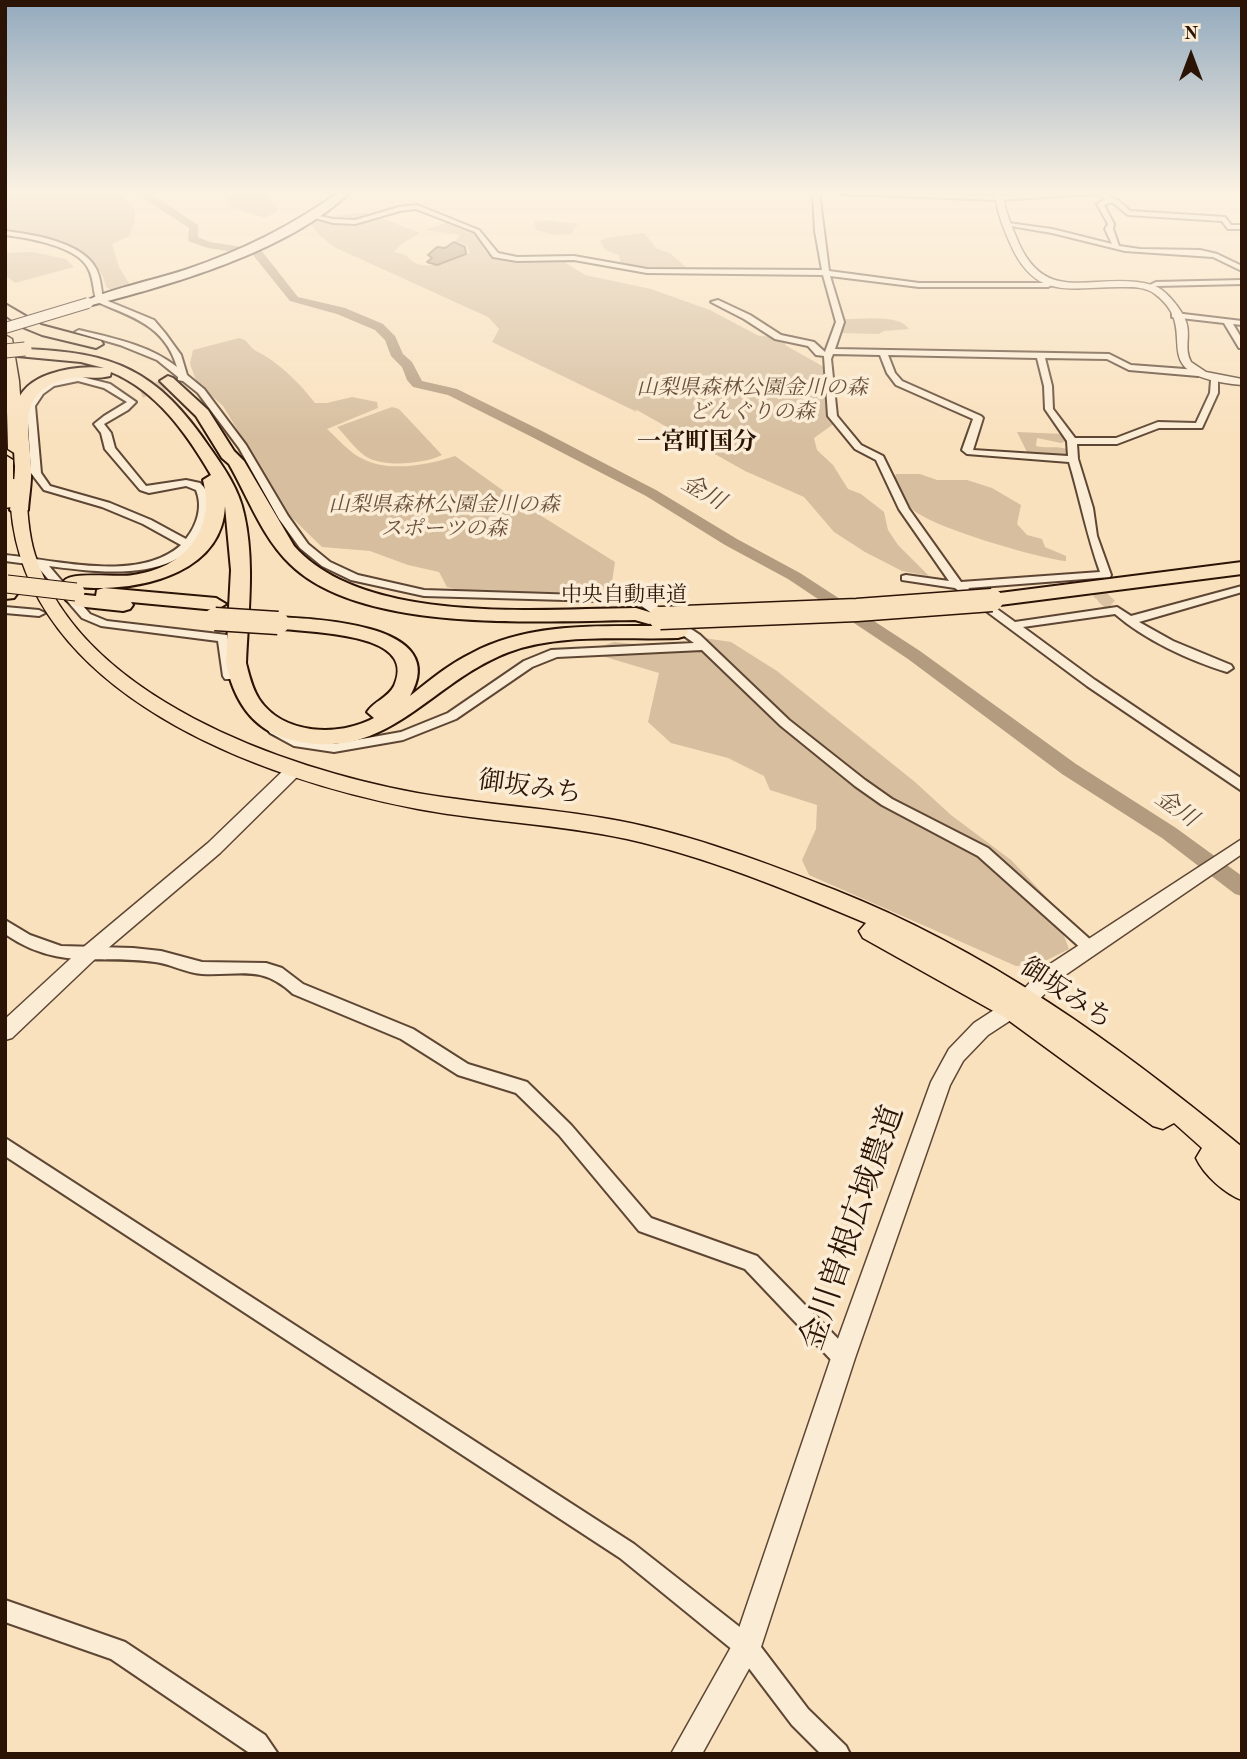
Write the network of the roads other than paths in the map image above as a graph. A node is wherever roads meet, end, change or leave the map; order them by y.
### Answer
1 (93, 274) edge
2 (180, 274) edge
3 (826, 274) edge
4 (841, 274) edge
5 (1033, 274) edge
6 (1242, 282) edge
7 (1048, 285) junction
8 (1150, 287) junction
9 (100, 300) junction
10 (715, 302) dead end
11 (5, 308) edge
12 (1175, 315) junction
13 (1227, 321) junction
14 (1242, 323) edge
15 (5, 328) edge
16 (79, 332) dead end
17 (5, 339) edge
18 (1242, 346) edge
19 (23, 351) junction
20 (5, 352) edge
21 (830, 353) junction
22 (884, 354) junction
23 (1041, 354) junction
24 (1198, 373) junction
25 (180, 379) junction
26 (1215, 380) junction
27 (1242, 382) edge
28 (141, 393) tunnel mouth
29 (127, 398) junction
30 (27, 408) junction
31 (174, 408) junction
32 (201, 414) junction
33 (1072, 441) junction
34 (218, 456) junction
35 (1073, 459) junction
36 (5, 460) edge
37 (10, 509) edge
38 (189, 545) junction
39 (1242, 568) edge
40 (12, 578) edge
41 (906, 578) dead end
42 (1242, 578) edge
43 (958, 584) junction
44 (1242, 589) edge
45 (75, 591) junction
46 (998, 604) junction
47 (215, 612) junction
48 (39, 613) junction
49 (276, 616) junction
50 (1128, 621) junction
51 (665, 624) junction
52 (1016, 625) junction
53 (704, 646) junction
54 (1227, 668) dead end
55 (288, 776) junction
56 (1242, 786) edge
57 (1242, 845) edge
58 (5, 926) edge
59 (1096, 941) junction
60 (87, 955) junction
61 (1020, 1004) junction
62 (5, 1031) edge
63 (5, 1146) edge
64 (1242, 1165) edge
65 (1242, 1186) edge
66 (844, 1358) junction
67 (5, 1611) edge
68 (747, 1647) junction
69 (266, 1754) edge
70 (686, 1754) edge
71 (838, 1754) edge

1 - 9 street
2 - 9 main road
3 - 21 street
4 - 7 street
5 - 7 street
6 - 8 street
7 - 8 street
8 - 12 street
9 - 15 main road, bridge
9 - 25 street
10 - 21 street
11 - 32 highway
12 - 13 street
12 - 24 street
13 - 14 street
13 - 18 street
16 - 25 street
17 - 37 highway, 御坂みち
19 - 20 highway, bridge
19 - 31 highway
19 - 32 highway
21 - 22 street
21 - 43 street
22 - 23 street
22 - 35 street
23 - 24 street
23 - 33 street
24 - 26 street
25 - 53 street
26 - 27 street
26 - 33 street
28 - 29 street
29 - 30 street
29 - 38 street
30 - 31 highway
30 - 37 highway
30 - 38 street
31 - 34 highway
32 - 34 highway
33 - 35 street
34 - 45 highway
34 - 49 highway
34 - 51 highway
34 - 51 highway
35 - 43 street
36 - 37 highway, 御坂みち
37 - 40 highway, 御坂みち
38 - 40 street
39 - 46 highway, 中央自動車道
40 - 45 highway
40 - 48 highway, 御坂みち
40 - 48 street
40 - 53 street
40 - 55 highway, 御坂みち
41 - 43 street
42 - 46 highway, 中央自動車道
43 - 52 street
44 - 50 street
45 - 47 highway
45 - 47 highway
46 - 51 highway, 中央自動車道, bridge
46 - 51 highway, 中央自動車道
47 - 49 highway, bridge
48 - 55 highway, 御坂みち
49 - 51 highway, 中央自動車道
50 - 52 street
50 - 54 street
52 - 56 street
53 - 59 street
55 - 60 street
55 - 61 highway, 御坂みち
57 - 59 street, 金川曽根広域農道
58 - 60 street
59 - 61 street, 金川曽根広域農道
60 - 62 street
60 - 66 street
61 - 64 highway, 御坂みち
61 - 65 highway, 御坂みち
61 - 66 street, 金川曽根広域農道
63 - 68 street
66 - 68 street, 金川曽根広域農道
67 - 69 street
68 - 70 street, 金川曽根広域農道
68 - 71 street

